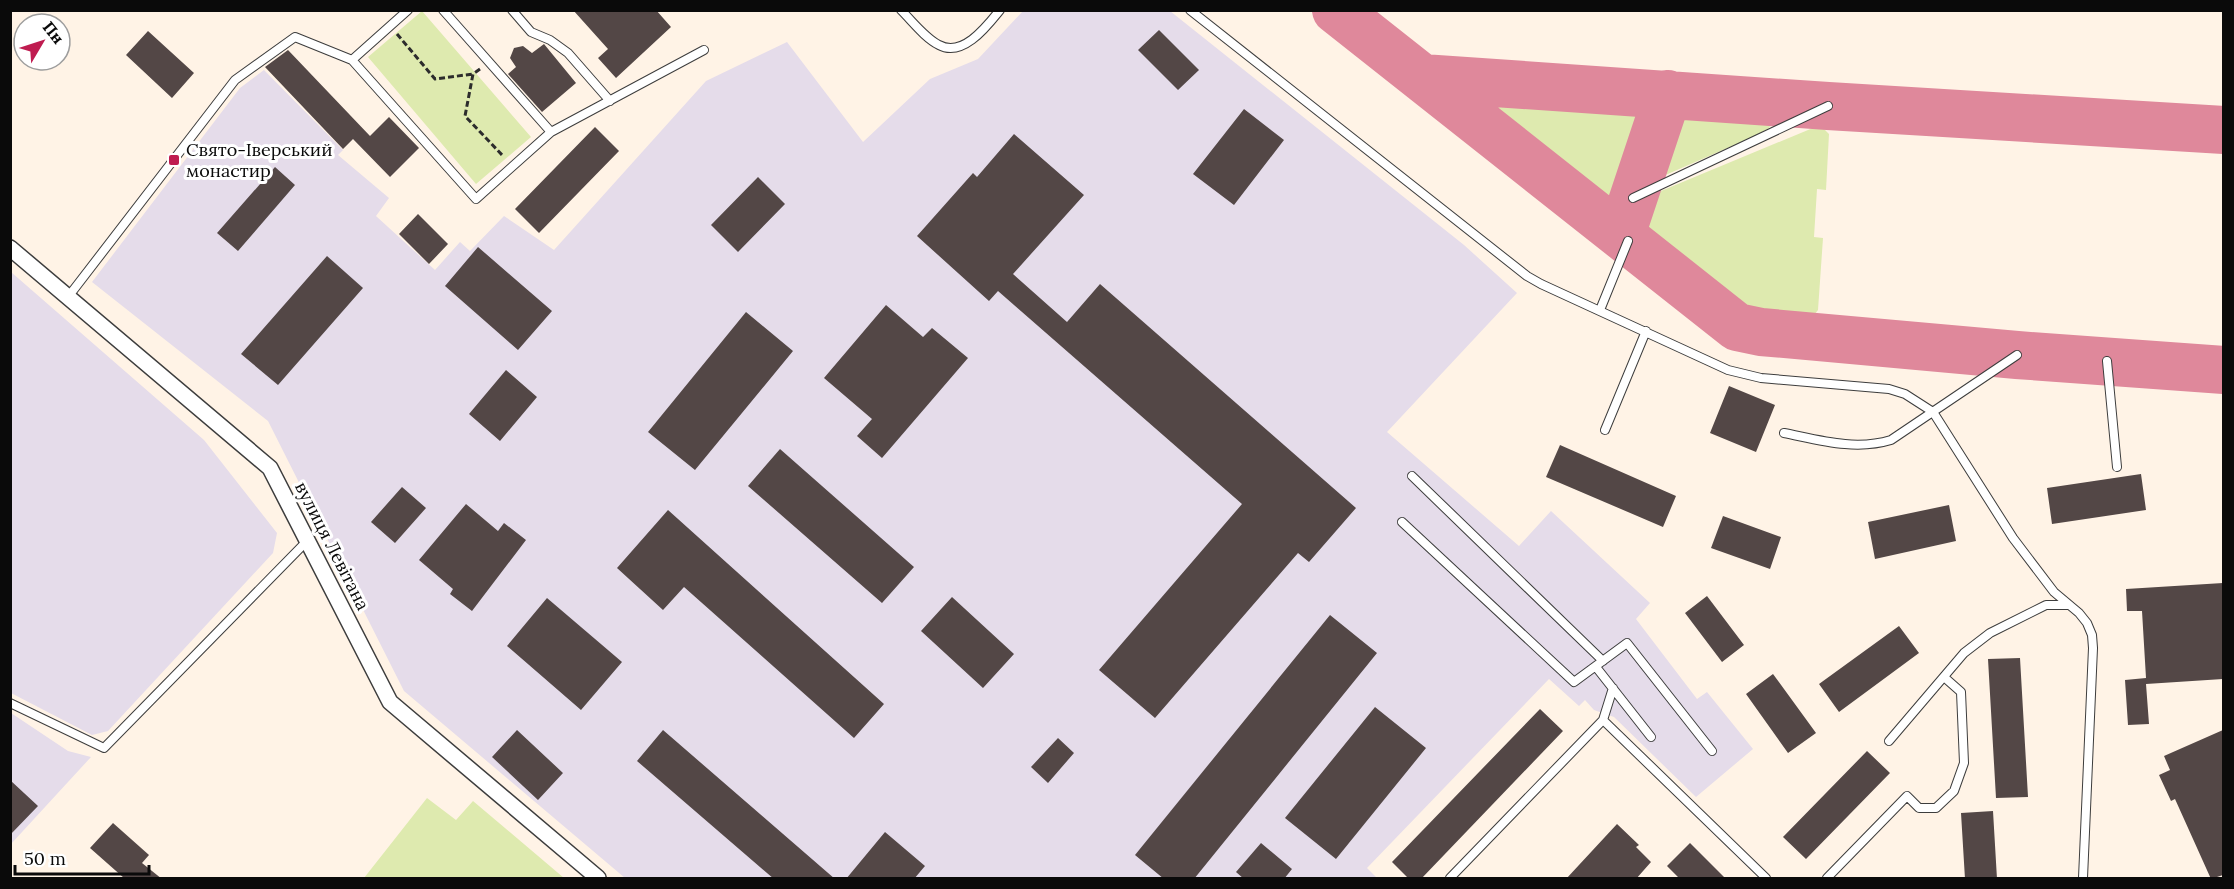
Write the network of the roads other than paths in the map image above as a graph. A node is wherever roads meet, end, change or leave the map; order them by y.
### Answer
1 (408, 10) edge
2 (443, 10) edge
3 (512, 10) edge
4 (901, 10) edge
5 (1000, 10) edge
6 (1190, 10) edge
7 (704, 50) dead end
8 (352, 60) junction
9 (610, 101) junction
10 (1828, 106) dead end
11 (551, 132) junction
12 (1633, 198) dead end
13 (1628, 241) dead end
14 (10, 248) edge
15 (68, 297) junction
16 (1600, 310) junction
17 (1646, 331) junction
18 (2018, 355) dead end
19 (2107, 361) dead end
20 (1934, 412) junction
21 (1605, 430) dead end
22 (1784, 433) dead end
23 (2116, 467) dead end
24 (1412, 476) dead end
25 (1402, 522) dead end
26 (307, 541) junction
27 (2068, 605) junction
28 (1603, 661) junction
29 (1596, 667) junction
30 (1944, 677) junction
31 (1613, 688) junction
32 (10, 704) edge
33 (1603, 720) junction
34 (1651, 737) dead end
35 (1889, 741) dead end
36 (1712, 752) dead end
37 (598, 879) edge
38 (1450, 879) edge
39 (1766, 879) edge
40 (1827, 879) edge
41 (2083, 879) edge

1 - 8 lane
2 - 11 lane
3 - 9 lane
4 - 5 lane
6 - 16 lane
7 - 9 lane
8 - 11 lane
8 - 15 lane
9 - 11 lane
10 - 12 lane
13 - 16 lane
14 - 15 street, вулиця Левітана
15 - 26 street, вулиця Левітана
16 - 17 lane
17 - 20 lane
17 - 21 lane
18 - 20 lane
19 - 23 lane
20 - 22 lane
20 - 27 lane
24 - 28 lane
25 - 29 lane
26 - 32 lane
26 - 37 street, вулиця Левітана
27 - 30 lane
27 - 41 lane
28 - 29 lane
28 - 36 lane
29 - 31 lane
30 - 35 lane
30 - 40 lane
31 - 33 lane
31 - 34 lane
33 - 38 lane
33 - 39 lane

